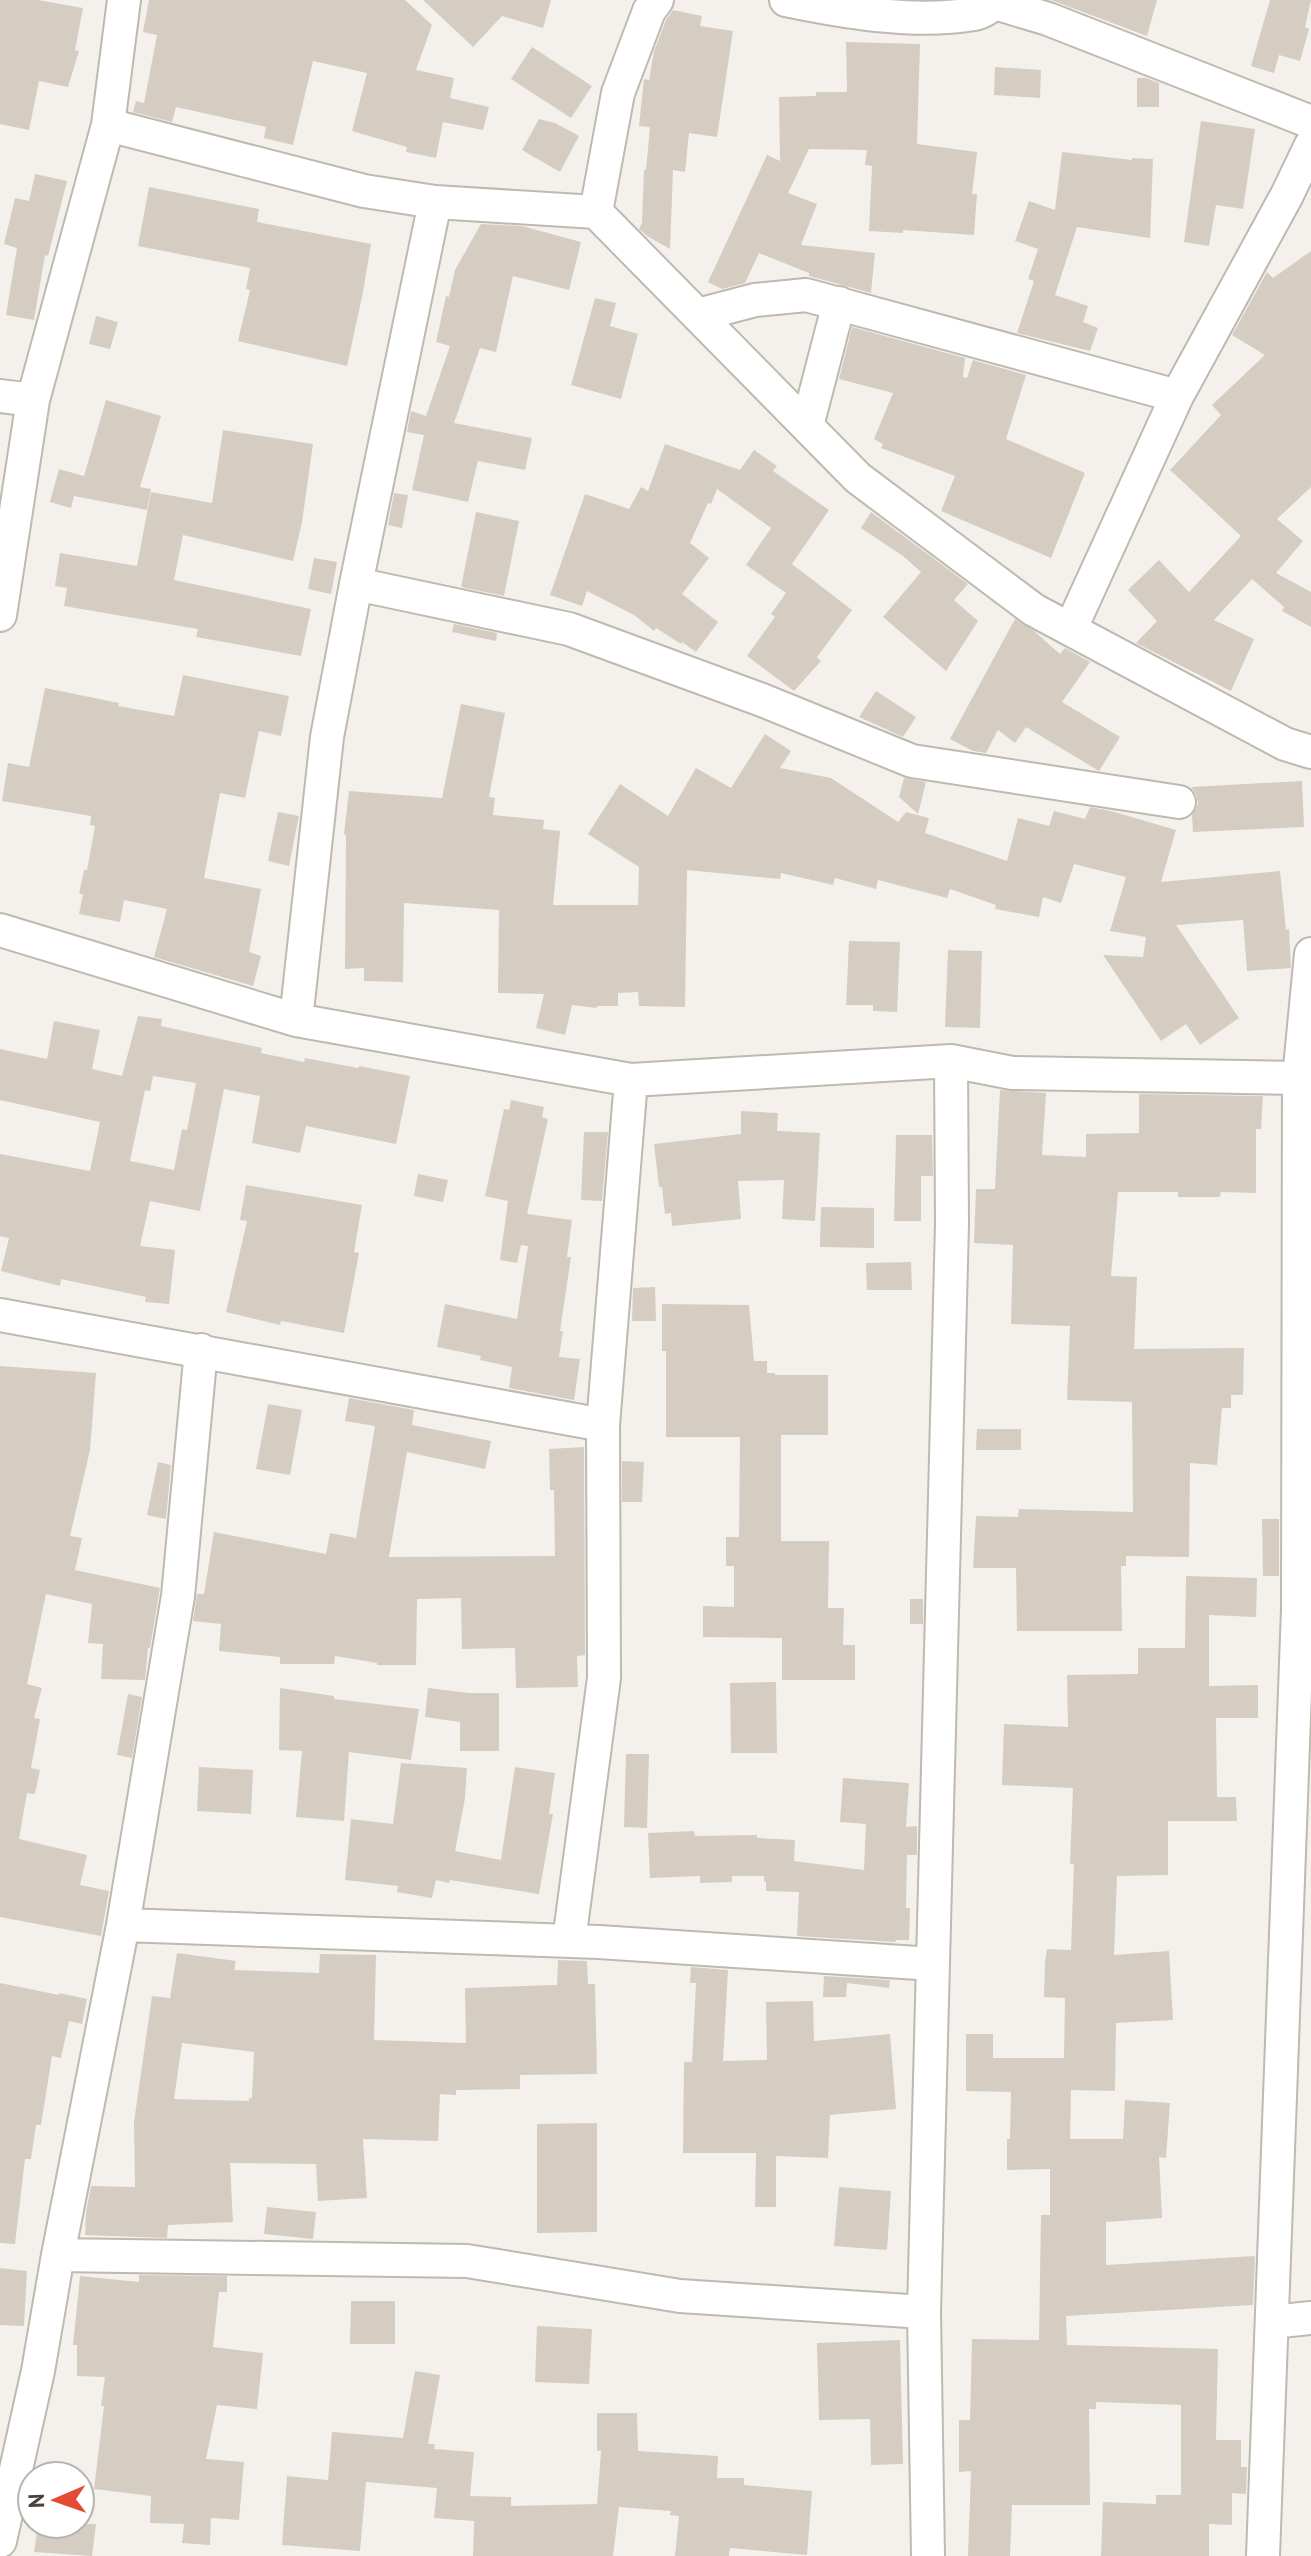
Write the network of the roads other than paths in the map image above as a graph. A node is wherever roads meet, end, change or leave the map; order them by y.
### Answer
1 (124, 0) edge
2 (657, 0) edge
3 (786, 0) edge
4 (998, 1) edge
5 (1311, 122) edge
6 (108, 125) junction
7 (1311, 145) edge
8 (435, 202) junction
9 (596, 212) junction
10 (839, 303) junction
11 (698, 315) junction
12 (0, 396) edge
13 (1177, 396) junction
14 (33, 400) junction
15 (807, 426) junction
16 (356, 584) junction
17 (0, 615) edge
18 (1071, 628) junction
19 (1311, 752) edge
20 (1179, 802) dead end
21 (0, 930) edge
22 (1311, 955) edge
23 (296, 1020) junction
24 (951, 1061) junction
25 (1299, 1078) junction
26 (631, 1080) junction
27 (0, 1315) edge
28 (201, 1350) junction
29 (603, 1425) junction
30 (123, 1925) junction
31 (569, 1941) junction
32 (933, 1964) junction
33 (1297, 1965) edge
34 (58, 2255) junction
35 (924, 2312) junction
36 (1311, 2318) edge
37 (1272, 2322) junction
38 (0, 2541) edge
39 (928, 2556) edge
40 (1263, 2556) edge

1 - 6 street
2 - 9 street
3 - 4 street
4 - 5 street
6 - 8 street
6 - 14 street
7 - 13 street
8 - 9 street
8 - 16 street
9 - 11 street
10 - 11 street
10 - 13 street
10 - 15 street
11 - 15 street
12 - 14 street
13 - 18 street
14 - 17 street
15 - 18 street
16 - 20 street
16 - 23 street
18 - 19 street
21 - 23 street
22 - 25 street
23 - 26 street
24 - 25 street
24 - 26 street
24 - 32 street
25 - 33 street
26 - 29 street
27 - 28 street
28 - 29 street
28 - 30 street
29 - 31 street
30 - 31 street
30 - 34 street
31 - 32 street
32 - 35 street
33 - 37 street
34 - 35 street
34 - 38 street
35 - 39 street
36 - 37 street
37 - 40 street

